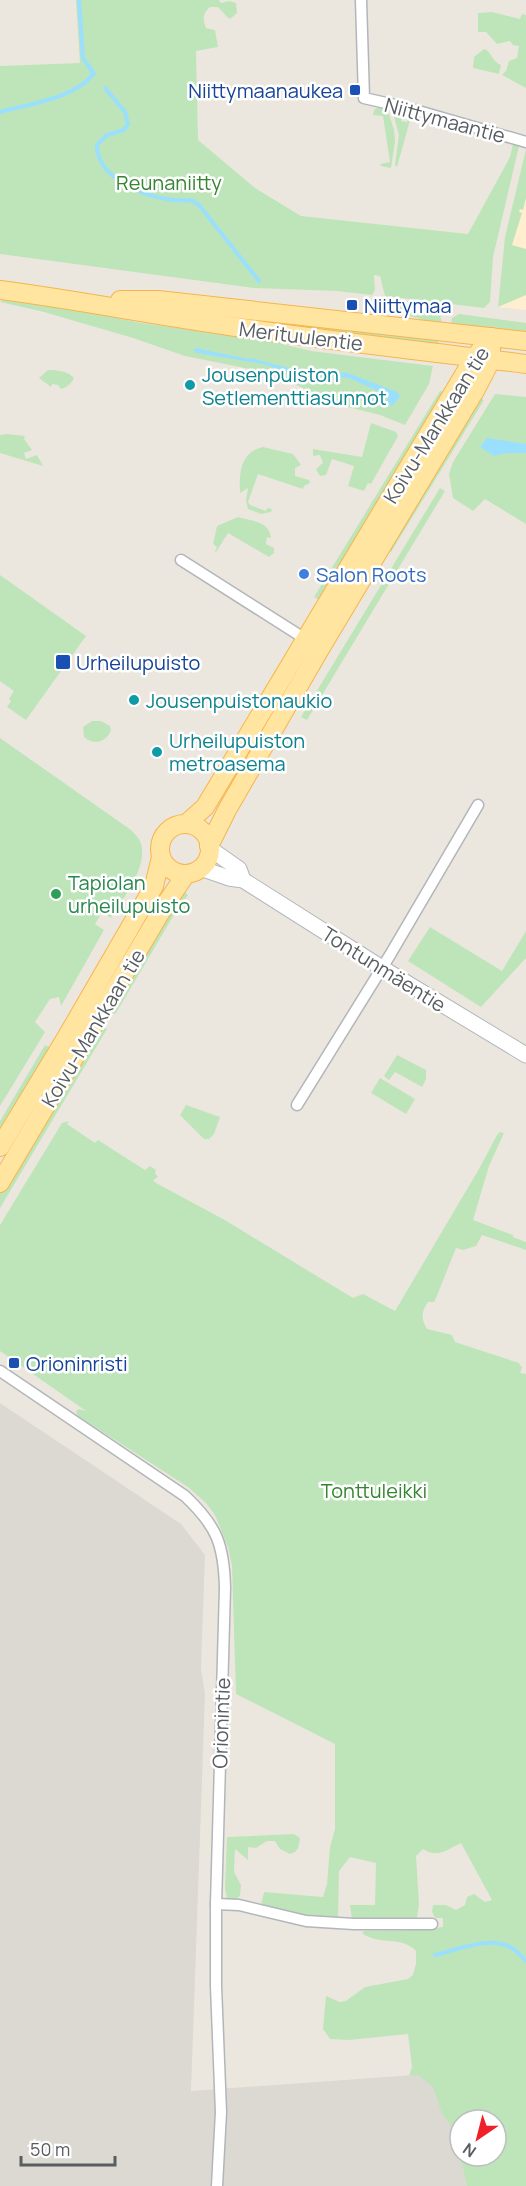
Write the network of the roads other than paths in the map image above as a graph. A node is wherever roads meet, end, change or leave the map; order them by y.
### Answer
1 (361, 0) edge
2 (526, 142) edge
3 (0, 290) edge
4 (76, 300) junction
5 (491, 338) junction
6 (526, 341) edge
7 (483, 359) junction
8 (526, 364) edge
9 (181, 560) dead end
10 (314, 644) junction
11 (478, 805) dead end
12 (186, 824) junction
13 (209, 847) junction
14 (161, 857) junction
15 (193, 871) junction
16 (243, 880) junction
17 (382, 968) junction
18 (526, 1055) edge
19 (297, 1105) dead end
20 (0, 1147) edge
21 (0, 1183) edge
22 (0, 1371) edge
23 (216, 1905) junction
24 (432, 1924) dead end
25 (217, 2186) edge

1 - 2 street, Niittymaantie
3 - 4 main road, Merituulentie
4 - 5 main road, Merituulentie
4 - 7 main road, Merituulentie
5 - 6 main road, Merituulentie
5 - 7 main road, Koivu-Mankkaan tie
7 - 8 main road, Merituulentie
7 - 10 main road, Koivu-Mankkaan tie
9 - 10 street
10 - 12 main road, Koivu-Mankkaan tie
10 - 13 main road, Koivu-Mankkaan tie
11 - 17 street
12 - 13 main road
12 - 14 main road
13 - 15 main road
13 - 16 street, Tontunmäentie
14 - 15 main road
14 - 20 main road, Koivu-Mankkaan tie
15 - 16 street, Tontunmäentie
15 - 21 main road, Koivu-Mankkaan tie
16 - 17 street, Tontunmäentie
17 - 18 street, Tontunmäentie
17 - 19 street
22 - 23 street, Orionintie
23 - 24 street
23 - 25 street, Orionintie

